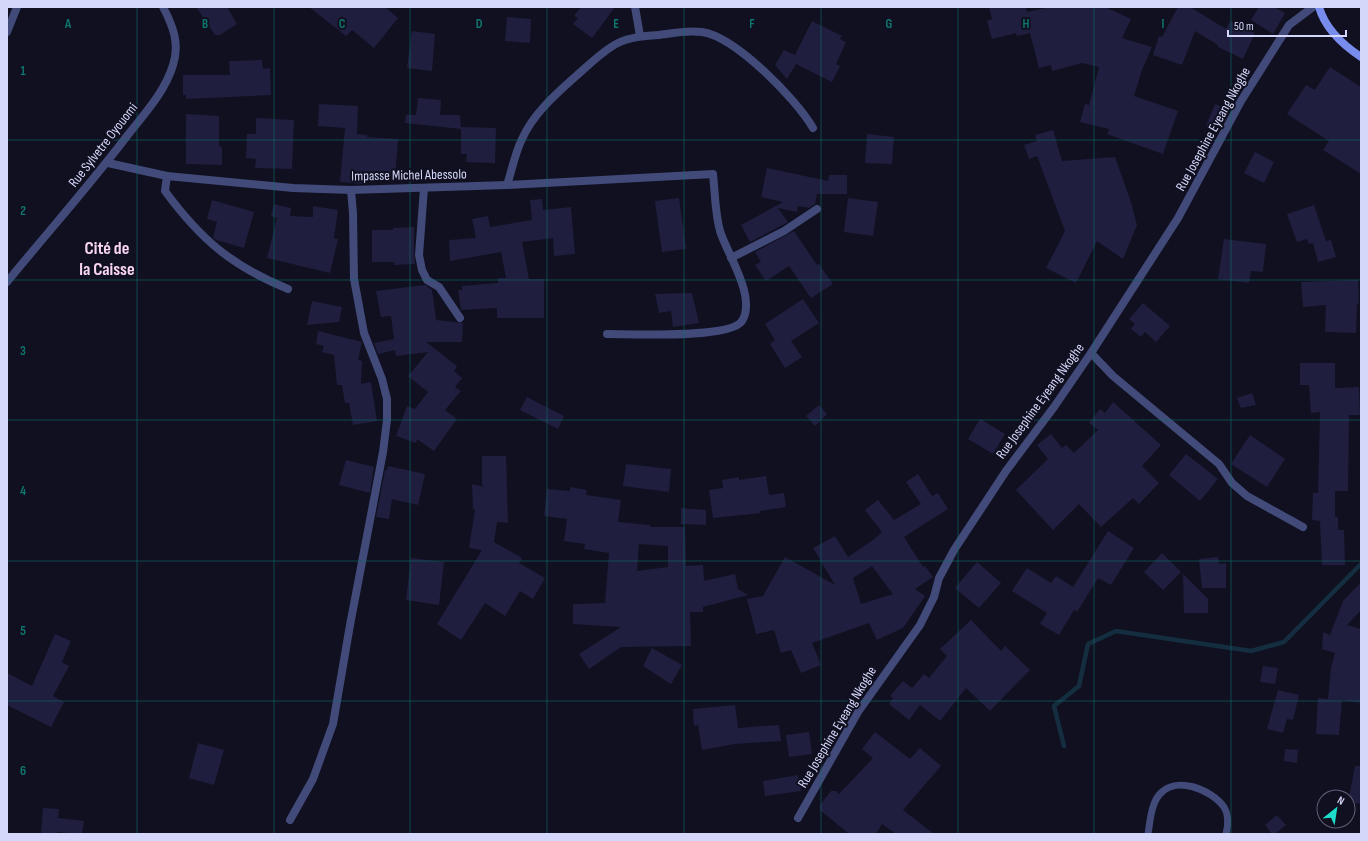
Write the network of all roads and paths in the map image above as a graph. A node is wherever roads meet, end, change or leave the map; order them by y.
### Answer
1 (17, 7) edge
2 (163, 7) edge
3 (635, 7) edge
4 (1313, 7) edge
5 (1319, 7) edge
6 (7, 32) edge
7 (640, 36) junction
8 (1361, 57) edge
9 (812, 128) dead end
10 (108, 163) junction
11 (167, 176) junction
12 (507, 185) junction
13 (424, 188) junction
14 (351, 190) junction
15 (816, 209) dead end
16 (731, 258) junction
17 (7, 282) edge
18 (288, 289) dead end
19 (460, 318) dead end
20 (607, 334) dead end
21 (1091, 353) junction
22 (1303, 527) dead end
23 (798, 818) dead end
24 (290, 820) dead end
25 (1148, 834) edge
26 (1226, 834) edge

1 - 6 street
2 - 10 street, Rue Sylvetre Oyouomi
3 - 7 street
4 - 21 street, Rue Josephine Eyeang Nkoghe
5 - 8 main road
7 - 9 street
7 - 12 street
10 - 11 street, Impasse Michel Abessolo
10 - 17 street, Rue Sylvetre Oyouomi
11 - 14 street, Impasse Michel Abessolo
11 - 18 street
12 - 13 street, Impasse Michel Abessolo
12 - 16 street, Impasse Michel Abessolo
13 - 14 street, Impasse Michel Abessolo
13 - 19 street
14 - 24 street
15 - 16 street
16 - 20 street
21 - 22 street
21 - 23 street, Rue Josephine Eyeang Nkoghe
25 - 26 lane

